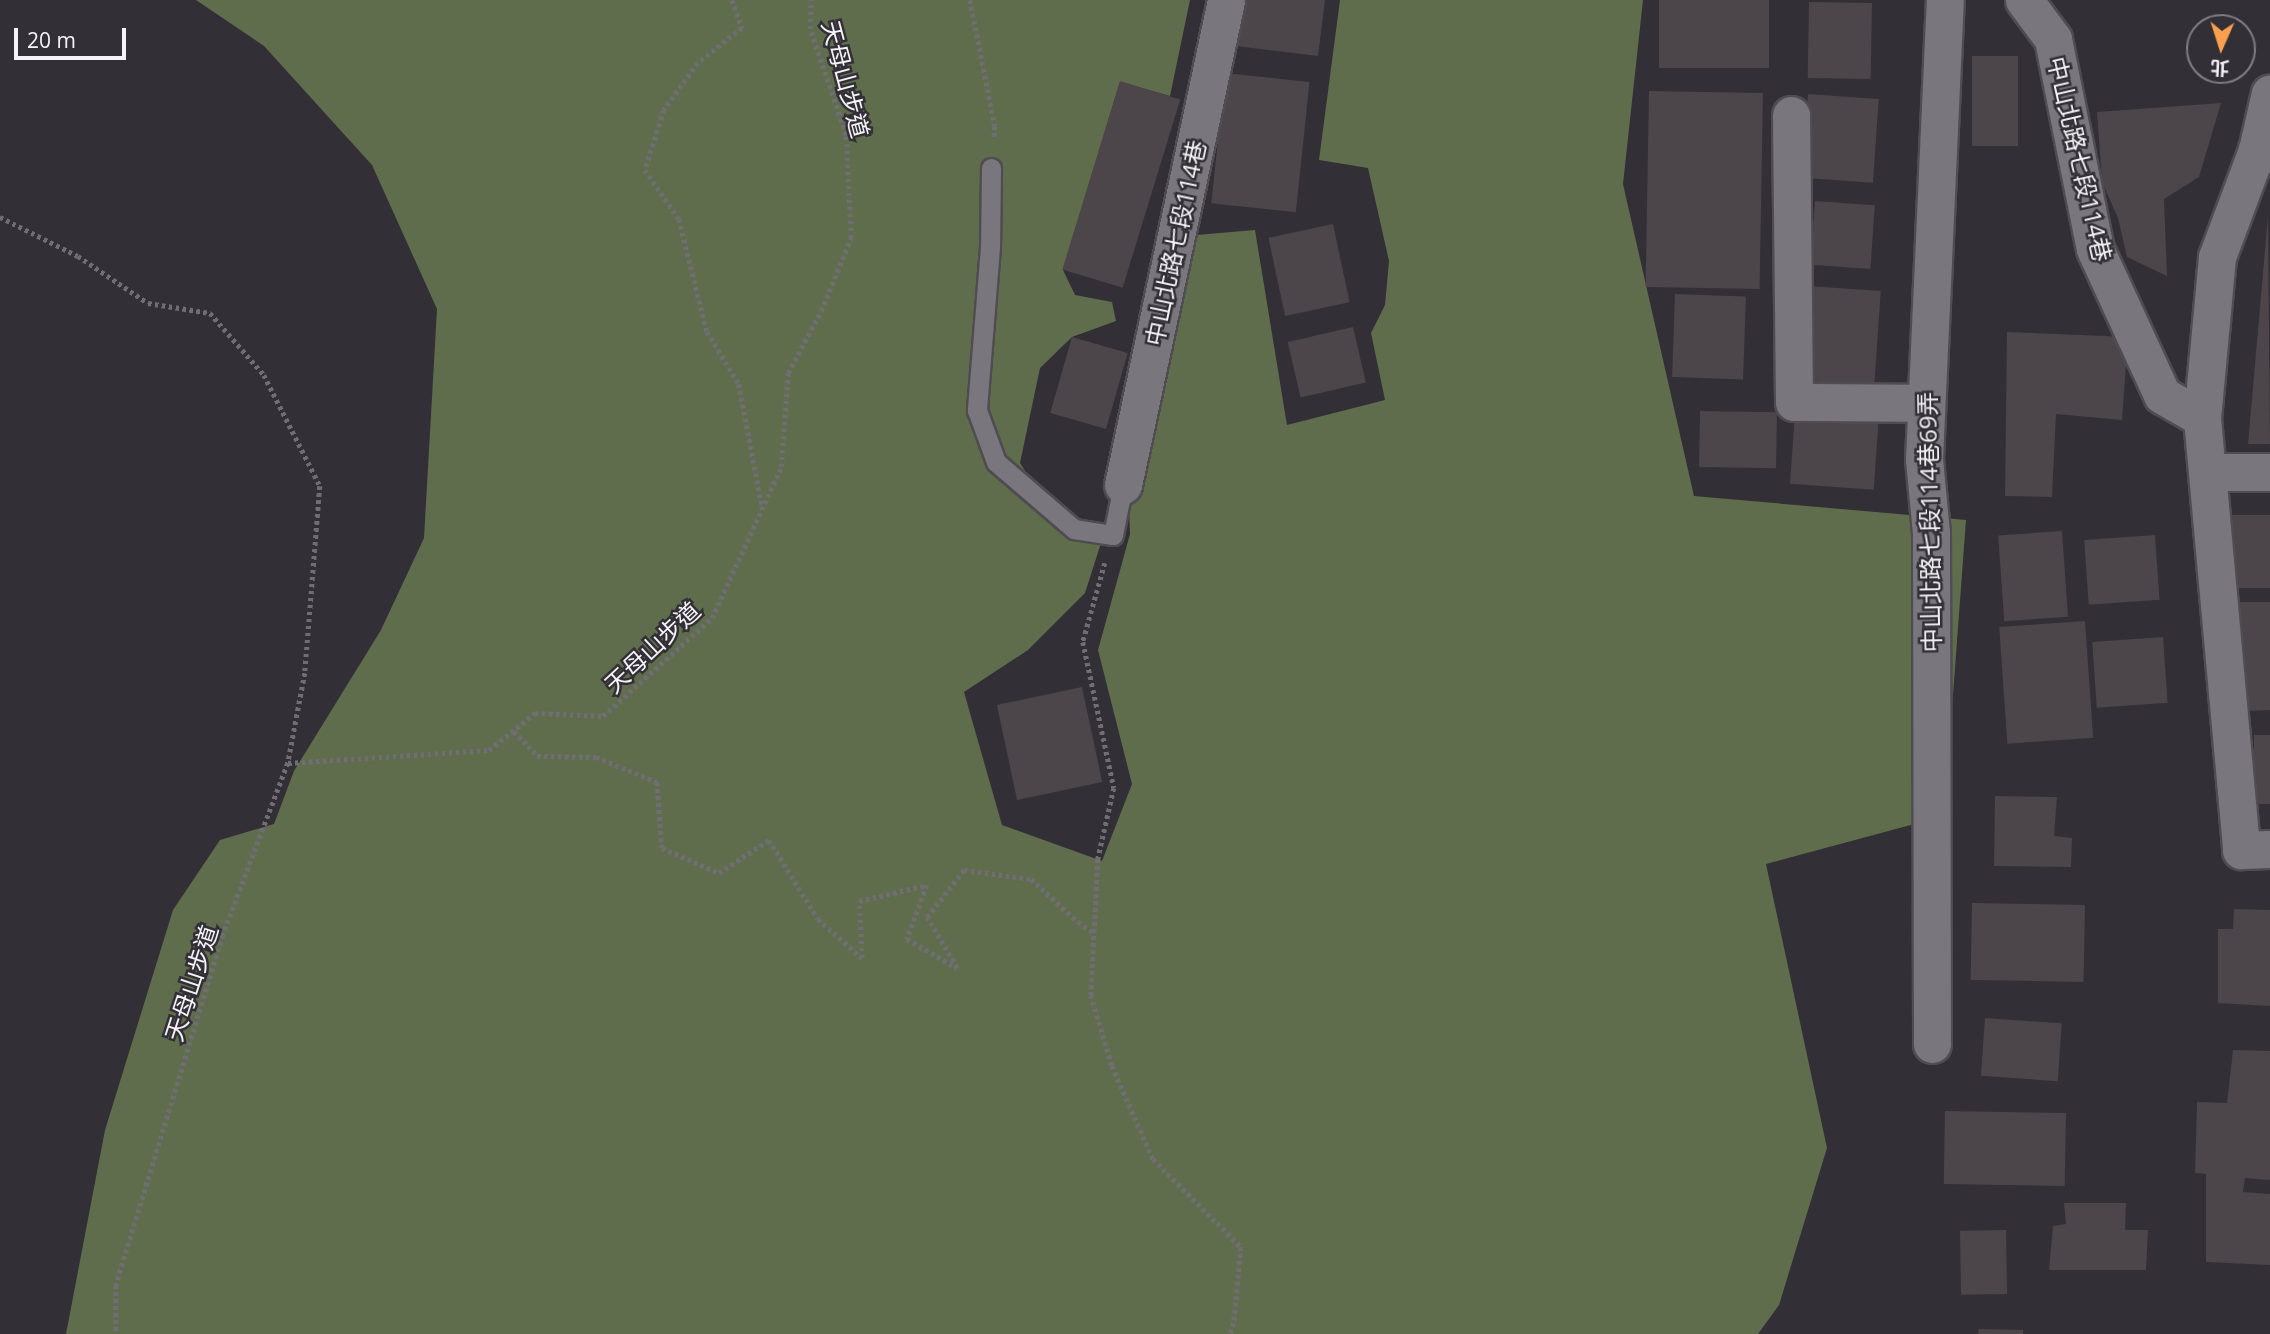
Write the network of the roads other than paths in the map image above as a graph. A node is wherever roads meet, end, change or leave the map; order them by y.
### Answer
1 (1226, 0) edge
2 (1945, 0) edge
3 (2024, 0) edge
4 (2270, 93) edge
5 (1791, 115) dead end
6 (2263, 152) edge
7 (990, 168) road end
8 (1926, 403) junction
9 (2202, 418) junction
10 (2208, 472) junction
11 (2270, 472) edge
12 (1123, 485) joint
13 (2270, 849) edge
14 (1932, 1044) dead end

1 - 12 street, 中山北路七段114巷
2 - 8 street, 中山北路七段114巷69弄
3 - 9 street, 中山北路七段114巷
4 - 6 street
5 - 8 street
6 - 9 street
7 - 12 lane
8 - 14 street, 中山北路七段114巷69弄
9 - 10 street
10 - 11 street
10 - 13 street

